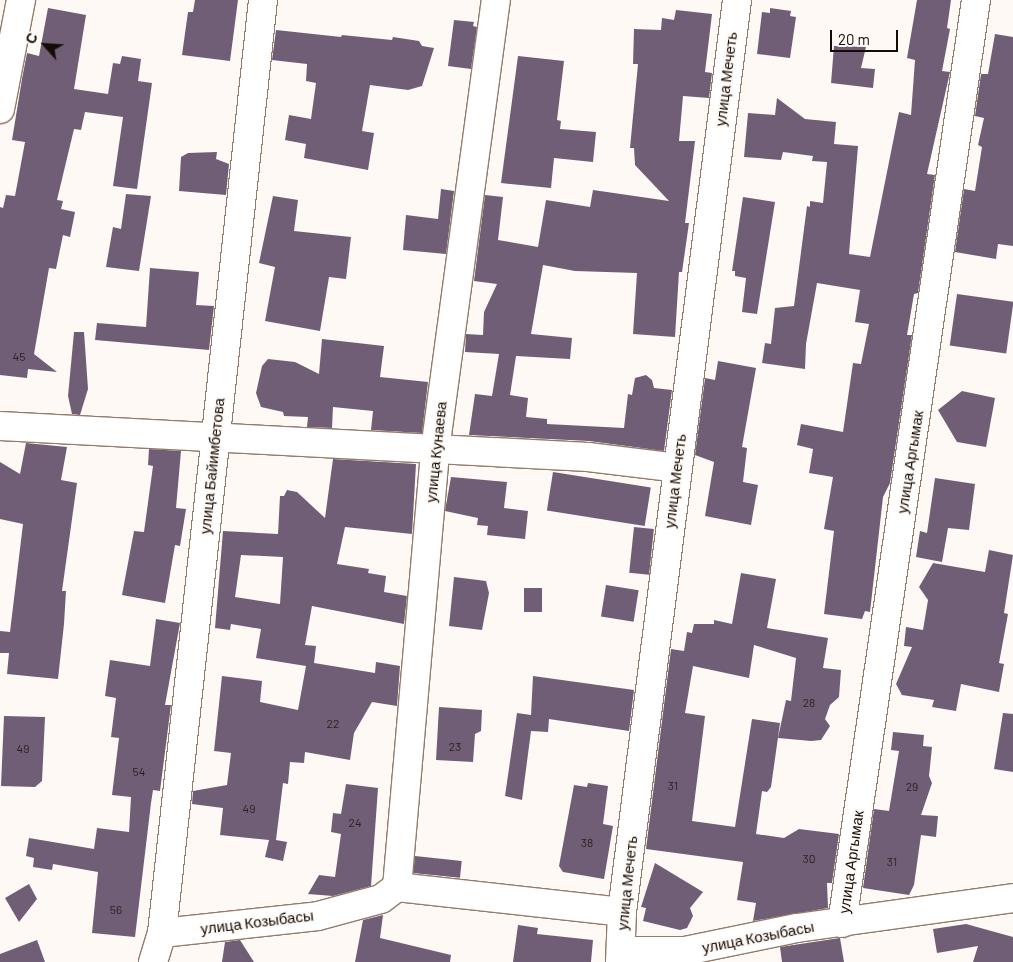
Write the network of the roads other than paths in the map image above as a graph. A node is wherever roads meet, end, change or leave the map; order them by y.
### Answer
1 (21, 0) edge
2 (263, 0) edge
3 (496, 0) edge
4 (737, 0) edge
5 (976, 0) edge
6 (0, 109) edge
7 (0, 426) edge
8 (215, 436) junction
9 (435, 450) junction
10 (677, 468) junction
11 (389, 893) junction
12 (1013, 898) edge
13 (622, 912) junction
14 (842, 923) junction
15 (162, 933) junction
16 (621, 957) edge
17 (153, 962) edge

1 - 6 street
2 - 8 street, улица Байимбетова
3 - 9 street, улица Кунаева
4 - 10 street, улица Мечеть
5 - 14 street, улица Аргымак
7 - 8 street
8 - 9 street
8 - 15 street, улица Байимбетова
9 - 10 street
9 - 11 street, улица Кунаева
10 - 13 street, улица Мечеть
11 - 13 street, улица Козыбасы
11 - 15 street, улица Козыбасы
12 - 14 street, улица Козыбасы
13 - 16 street, улица Мечеть
14 - 16 street, улица Козыбасы
15 - 17 street

